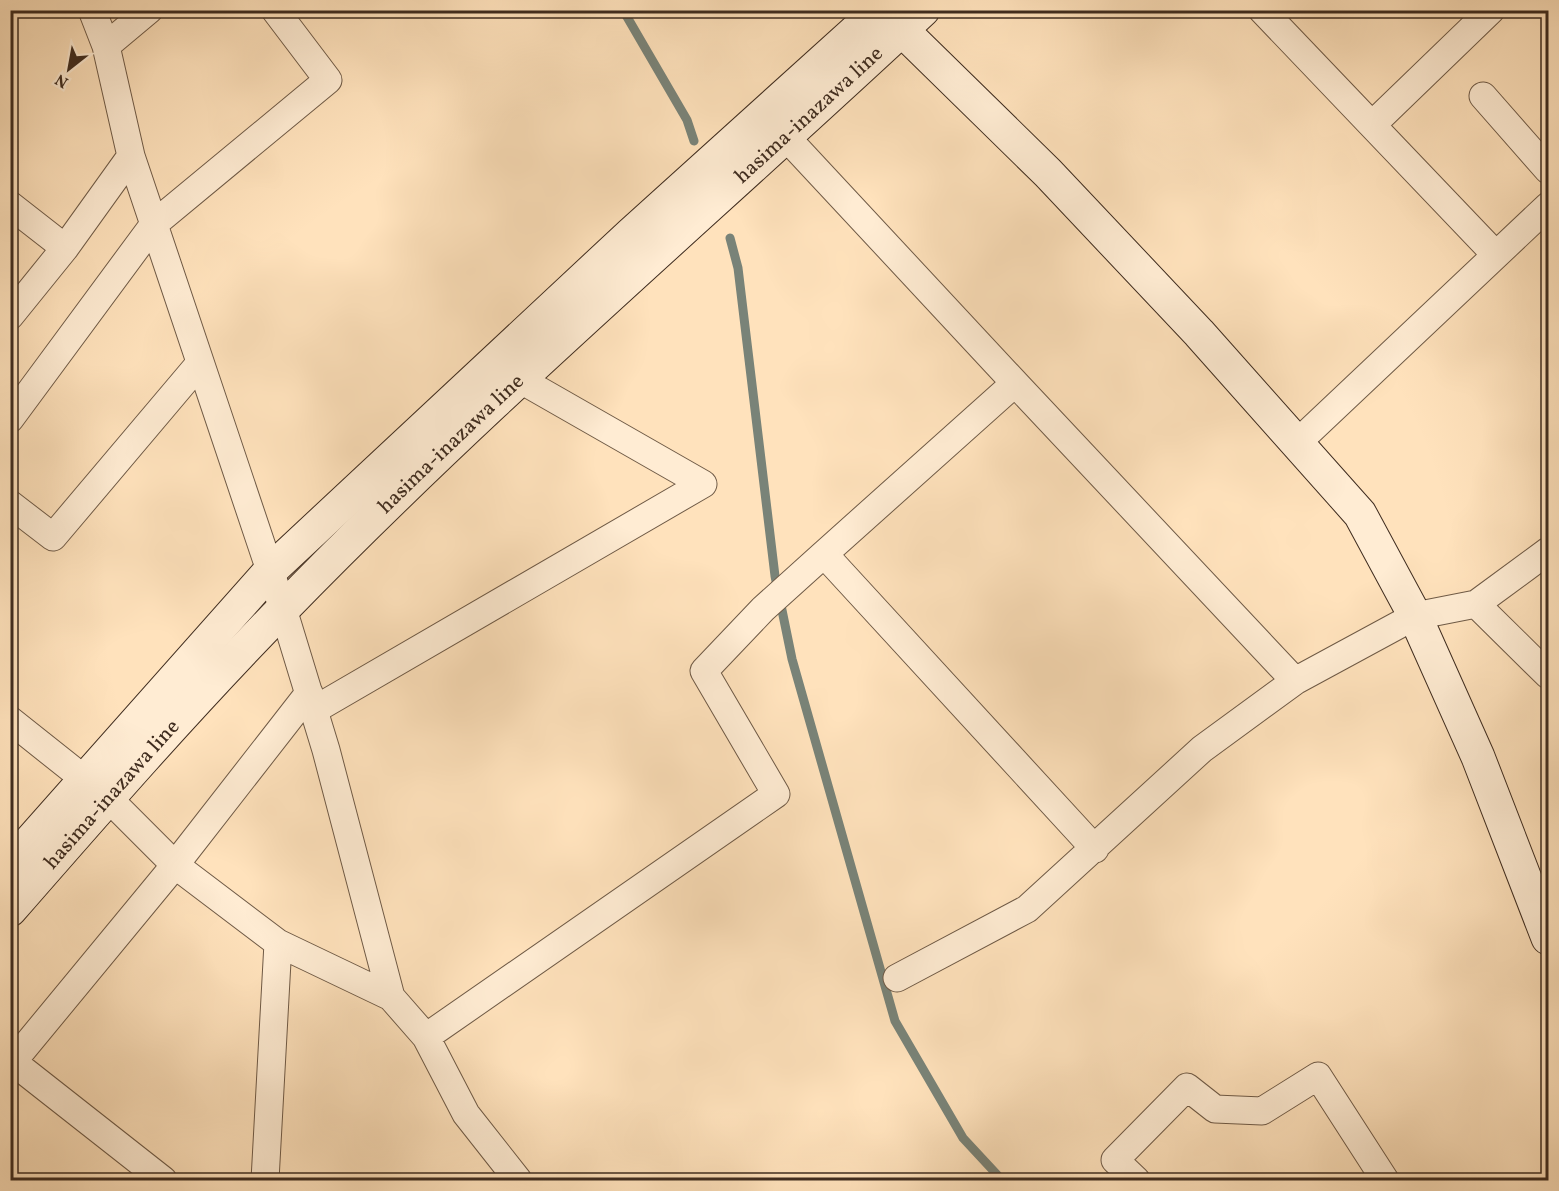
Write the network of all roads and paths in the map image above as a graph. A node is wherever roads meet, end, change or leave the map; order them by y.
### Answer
1 (92, 10) edge
2 (150, 10) edge
3 (275, 10) edge
4 (1262, 10) edge
5 (1491, 10) edge
6 (897, 15) edge
7 (106, 46) junction
8 (1483, 96) dead end
9 (1372, 125) junction
10 (785, 136) junction
11 (131, 156) junction
12 (1548, 170) edge
13 (10, 205) edge
14 (1548, 206) edge
15 (154, 224) junction
16 (65, 248) junction
17 (1496, 255) junction
18 (10, 316) edge
19 (200, 363) junction
20 (521, 380) junction
21 (1015, 384) junction
22 (10, 419) edge
23 (1297, 443) junction
24 (10, 504) edge
25 (1548, 551) edge
26 (824, 554) junction
27 (270, 571) junction
28 (1476, 604) junction
29 (283, 609) junction
30 (1415, 616) junction
31 (1548, 675) edge
32 (1295, 681) junction
33 (311, 701) junction
34 (10, 720) edge
35 (97, 788) junction
36 (1095, 849) junction
37 (10, 864) edge
38 (175, 865) junction
39 (10, 910) edge
40 (1548, 938) edge
41 (278, 943) junction
42 (897, 978) dead end
43 (391, 997) junction
44 (426, 1037) junction
45 (12, 1063) edge
46 (163, 1180) edge
47 (266, 1180) edge
48 (518, 1180) edge
49 (1136, 1180) edge
50 (1385, 1180) edge

1 - 7 street
2 - 7 street
3 - 15 street
4 - 9 street
5 - 9 street
6 - 10 main road, hasima-inazawa line
6 - 23 main road
6 - 27 main road, hasima-inazawa line
7 - 11 street
8 - 12 street
9 - 17 street
10 - 20 main road, hasima-inazawa line
10 - 21 street
11 - 15 street
11 - 16 street
13 - 16 street
14 - 17 street
15 - 19 street
15 - 22 street
16 - 18 street
17 - 23 street
19 - 24 street
19 - 27 street
20 - 29 main road, hasima-inazawa line
20 - 33 street
21 - 26 street
21 - 32 street
23 - 30 main road
25 - 28 street
26 - 36 street
26 - 44 street
27 - 29 street
27 - 35 main road, hasima-inazawa line
28 - 30 street
28 - 31 street
29 - 33 street
29 - 35 main road, hasima-inazawa line
30 - 32 street
30 - 40 main road
32 - 36 street
33 - 38 street
33 - 43 street
34 - 35 street
35 - 37 main road, hasima-inazawa line
35 - 38 street
35 - 39 main road, hasima-inazawa line
36 - 42 street
38 - 41 street
38 - 45 street
41 - 43 street
41 - 47 street
43 - 44 street
44 - 48 street
45 - 46 street
49 - 50 street

